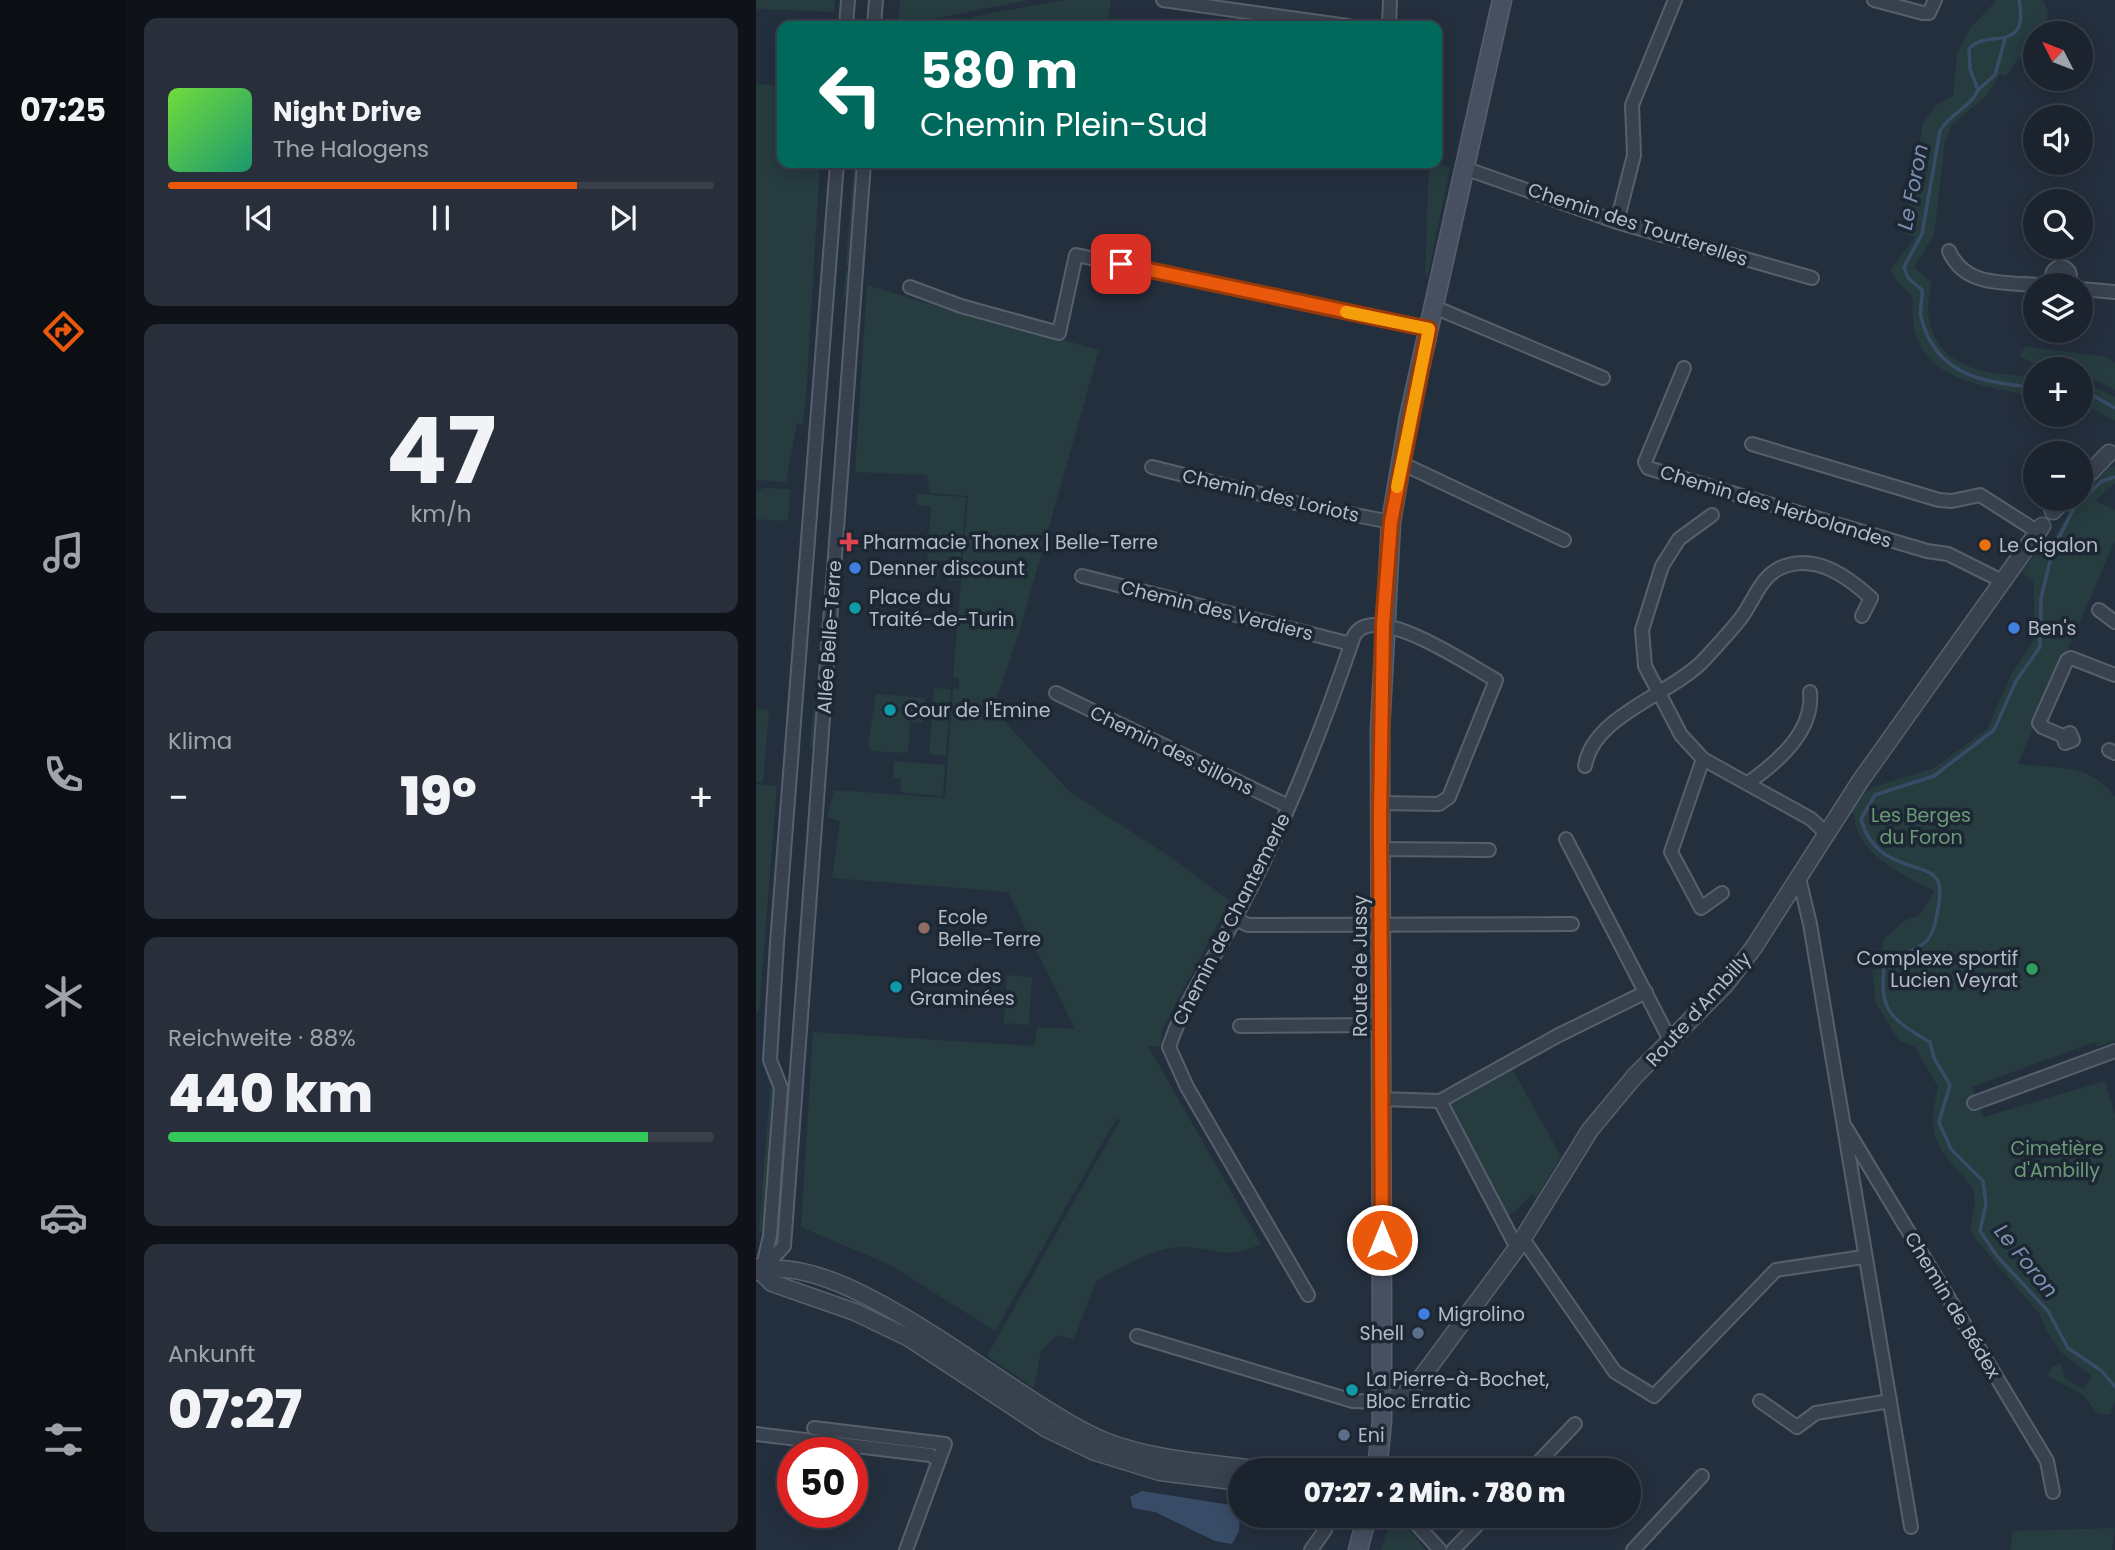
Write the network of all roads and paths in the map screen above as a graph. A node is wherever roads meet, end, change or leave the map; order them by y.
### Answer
1 (848, 0) edge
2 (876, 0) edge
3 (1163, 0) edge
4 (1390, 0) edge
5 (1502, 0) edge
6 (1675, 0) edge
7 (1874, 0) edge
8 (1935, 0) edge
9 (846, 21) edge
10 (874, 21) edge
11 (1312, 21) edge
12 (1389, 21) edge
13 (836, 168) edge
14 (864, 168) edge
15 (1464, 168) junction
16 (1617, 222) junction
17 (1949, 251) dead end
18 (1812, 278) dead end
19 (2023, 283) edge
20 (910, 287) dead end
21 (2093, 290) edge
22 (2115, 292) edge
23 (1434, 307) junction
24 (1429, 329) junction
25 (1684, 368) dead end
26 (1603, 378) dead end
27 (1752, 444) dead end
28 (2109, 453) dead end
29 (1401, 463) junction
30 (1152, 467) dead end
31 (2093, 470) edge
32 (1712, 515) dead end
33 (1391, 522) junction
34 (2040, 529) joint
35 (1564, 540) dead end
36 (1082, 576) dead end
37 (2004, 582) junction
38 (2099, 610) dead end
39 (1862, 616) dead end
40 (2115, 622) edge
41 (1383, 624) junction
42 (1352, 644) junction
43 (2115, 675) edge
44 (1810, 692) dead end
45 (1056, 693) dead end
46 (1658, 693) junction
47 (2063, 736) dead end
48 (1703, 759) junction
49 (1585, 766) dead end
50 (1748, 783) junction
51 (1380, 803) junction
52 (1288, 806) junction
53 (1827, 834) junction
54 (1566, 839) dead end
55 (1380, 849) junction
56 (1489, 850) dead end
57 (1799, 878) junction
58 (1722, 893) dead end
59 (1235, 919) junction
60 (1381, 925) junction
61 (1572, 925) dead end
62 (1646, 992) junction
63 (1381, 1025) junction
64 (1240, 1026) dead end
65 (1671, 1042) junction
66 (2115, 1051) edge
67 (1382, 1099) junction
68 (1440, 1101) junction
69 (1975, 1103) dead end
70 (1842, 1122) junction
71 (1520, 1244) junction
72 (1863, 1257) junction
73 (758, 1270) edge
74 (1308, 1294) dead end
75 (1137, 1336) dead end
76 (1760, 1401) dead end
77 (1890, 1401) junction
78 (1382, 1402) junction
79 (1575, 1424) dead end
80 (814, 1428) dead end
81 (756, 1434) edge
82 (1378, 1458) edge
83 (1542, 1458) edge
84 (939, 1460) junction
85 (1228, 1466) edge
86 (1702, 1476) dead end
87 (1228, 1480) edge
88 (2053, 1492) dead end
89 (1911, 1527) dead end
90 (1364, 1528) edge
91 (1420, 1528) edge
92 (1474, 1528) edge
93 (1325, 1530) dead end
94 (906, 1550) edge
95 (1311, 1550) edge
96 (1358, 1550) edge
97 (1440, 1550) edge
98 (1453, 1550) edge
99 (1633, 1550) edge

1 - 9 street
2 - 10 street
3 - 11 street
4 - 12 street
5 - 15 main road, Route de Jussy
6 - 16 street
7 - 8 street
13 - 73 street, Allée Belle-Terre
14 - 73 street, Allée Belle-Terre
15 - 16 street, Chemin des Tourterelles
15 - 23 main road, Route de Jussy
16 - 18 street, Chemin des Tourterelles
17 - 19 street
20 - 24 street
21 - 22 street
23 - 24 main road, Route de Jussy
23 - 26 street
24 - 29 main road, Route de Jussy
25 - 37 street, Chemin des Herbolandes
27 - 34 street
28 - 31 street
29 - 33 main road, Route de Jussy
29 - 35 street
30 - 33 street, Chemin des Loriots
32 - 46 street
33 - 41 main road, Route de Jussy
34 - 37 street, Route d'Ambilly
36 - 42 street, Chemin des Verdiers
37 - 53 street, Route d'Ambilly
38 - 40 street
39 - 46 street
41 - 42 street
41 - 51 main road, Route de Jussy
41 - 51 street
42 - 52 street, Chemin de Chantemerle
43 - 47 street
44 - 50 street
45 - 52 street, Chemin des Sillons
46 - 48 street
46 - 49 street
48 - 50 street
48 - 58 street
50 - 53 street
51 - 55 main road, Route de Jussy
52 - 59 street, Chemin de Chantemerle
53 - 57 street, Route d'Ambilly
54 - 62 street
55 - 56 street
55 - 60 main road, Route de Jussy
57 - 65 street, Route d'Ambilly
57 - 70 street, Chemin de Bédex
59 - 60 street
59 - 74 street, Chemin de Chantemerle
60 - 61 street
60 - 63 main road, Route de Jussy
62 - 65 street
62 - 68 street
63 - 64 street
63 - 67 main road, Route de Jussy
65 - 71 street, Route d'Ambilly
66 - 69 street
67 - 68 street
67 - 78 main road, Route de Jussy
68 - 71 street
70 - 72 street, Chemin de Bédex
70 - 88 street, Chemin de Bédex
71 - 72 street
71 - 78 street, Route d'Ambilly
72 - 77 street, Chemin de Bédex
73 - 85 street
73 - 87 street
75 - 78 street
76 - 77 street
77 - 89 street, Chemin de Bédex
78 - 82 main road, Route de Jussy
79 - 83 street
80 - 84 street
81 - 84 street
84 - 94 street
86 - 99 street
90 - 96 main road
91 - 97 street
92 - 98 street
93 - 95 street

